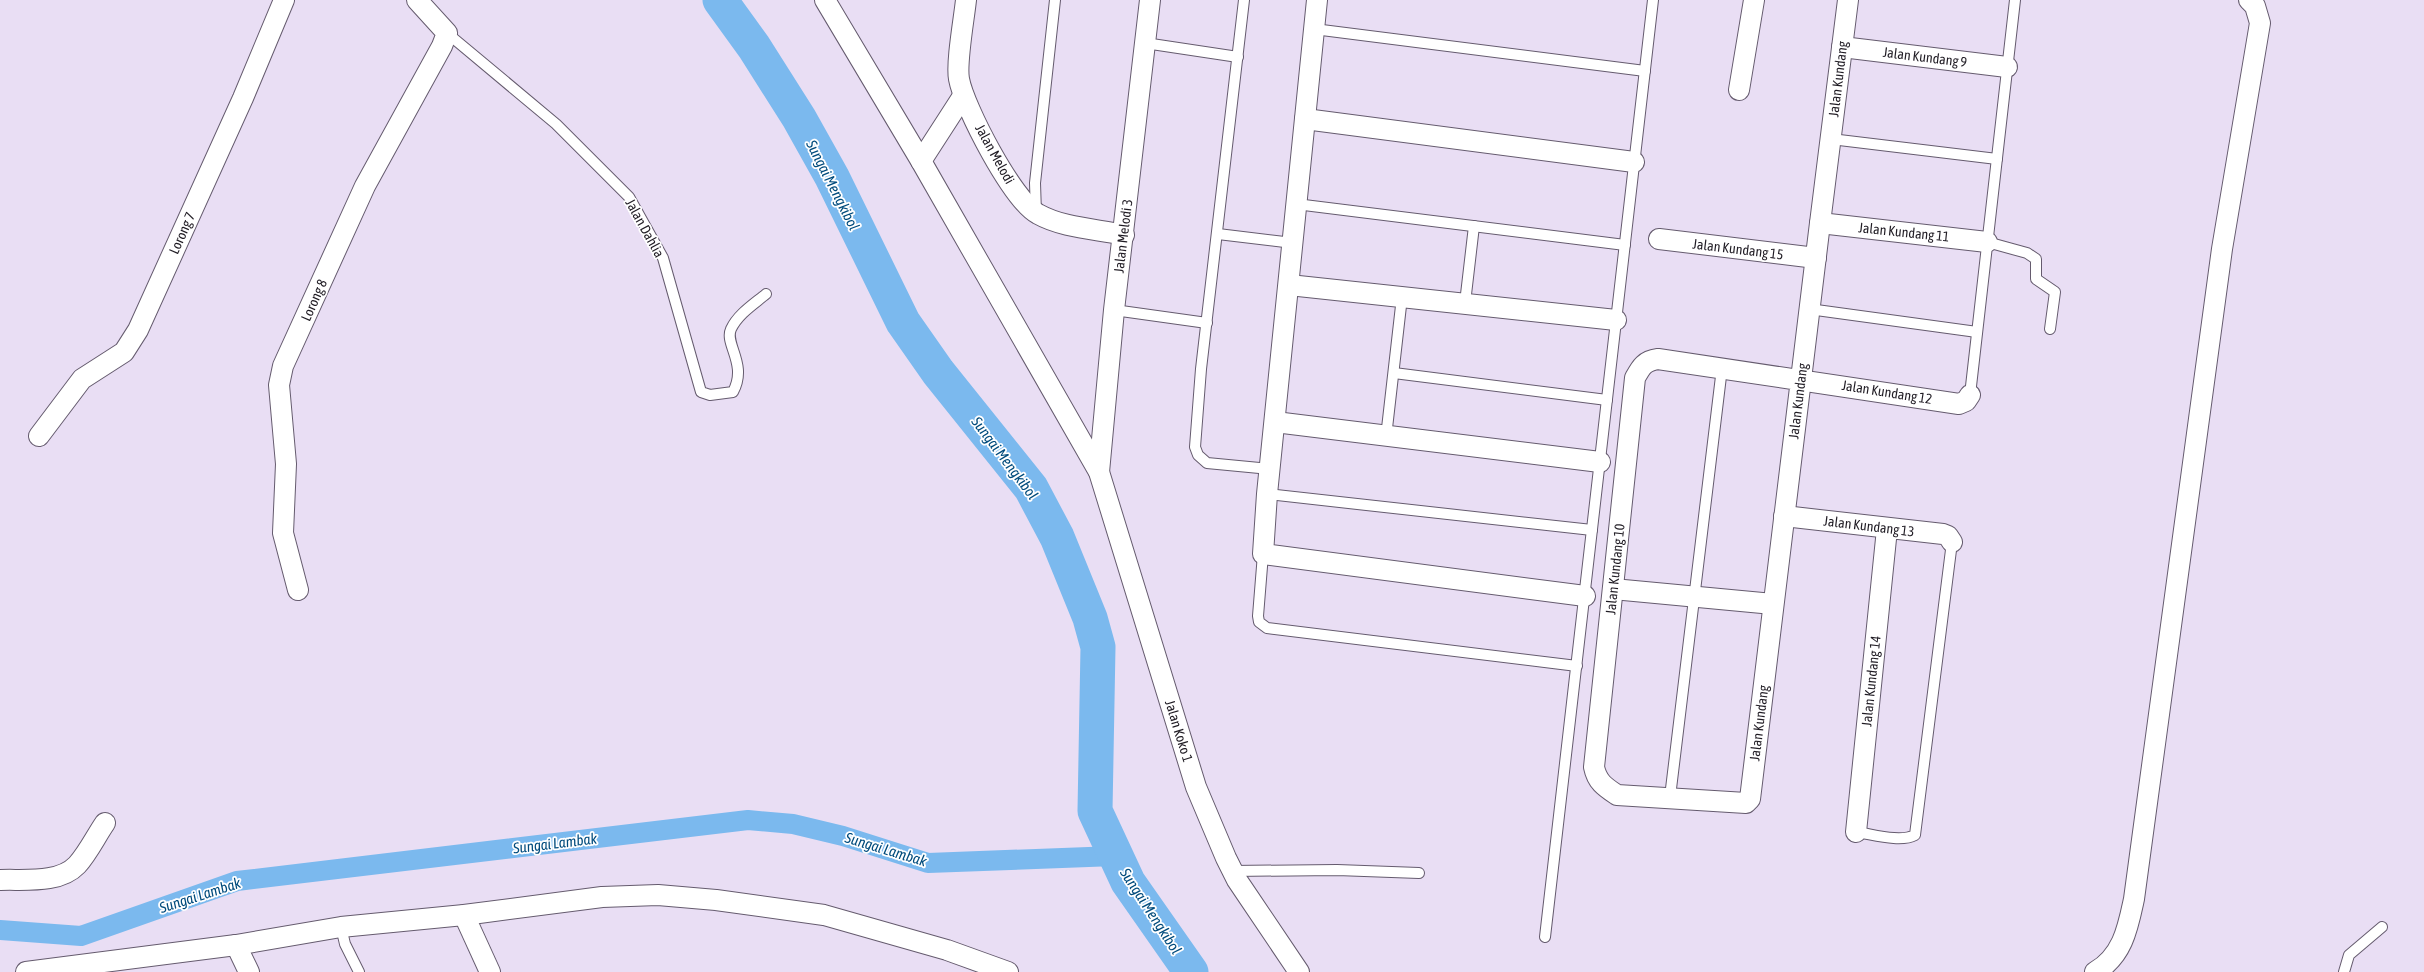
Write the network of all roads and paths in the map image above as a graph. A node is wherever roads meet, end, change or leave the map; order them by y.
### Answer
1 (284, 0) edge
2 (417, 0) edge
3 (825, 0) edge
4 (966, 0) edge
5 (1055, 0) edge
6 (1150, 0) edge
7 (1244, 0) edge
8 (1318, 0) edge
9 (1653, 0) edge
10 (1754, 0) edge
11 (1848, 0) edge
12 (2015, 0) edge
13 (2250, 0) edge
14 (1314, 29) junction
15 (447, 32) junction
16 (1145, 43) junction
17 (1842, 47) junction
18 (1238, 57) junction
19 (2007, 67) junction
20 (1645, 71) junction
21 (1739, 90) dead end
22 (963, 96) junction
23 (1305, 119) junction
24 (1831, 139) junction
25 (1997, 159) junction
26 (920, 161) junction
27 (1634, 162) junction
28 (1296, 204) junction
29 (1036, 213) junction
30 (1820, 223) junction
31 (1474, 226) junction
32 (1218, 234) junction
33 (1124, 235) junction
34 (1660, 239) dead end
35 (1987, 242) junction
36 (1293, 243) junction
37 (1625, 245) junction
38 (1816, 258) junction
39 (1289, 285) junction
40 (766, 294) dead end
41 (1402, 297) junction
42 (1465, 303) junction
43 (1810, 309) junction
44 (1114, 310) junction
45 (1616, 320) junction
46 (1207, 323) junction
47 (2050, 328) dead end
48 (1977, 332) junction
49 (1722, 368) junction
50 (1394, 373) junction
51 (1801, 379) junction
52 (1970, 395) joint
53 (1607, 400) junction
54 (1275, 422) junction
55 (38, 436) dead end
56 (1386, 437) junction
57 (1600, 462) junction
58 (1270, 468) junction
59 (1099, 472) junction
60 (1267, 494) junction
61 (1784, 516) junction
62 (1887, 529) junction
63 (1592, 530) junction
64 (1952, 542) joint
65 (1263, 554) junction
66 (1613, 588) junction
67 (298, 590) dead end
68 (1585, 596) junction
69 (1694, 596) junction
70 (1774, 604) junction
71 (1577, 666) junction
72 (1670, 797) junction
73 (1748, 802) joint
74 (105, 823) dead end
75 (1856, 832) joint
76 (1232, 870) junction
77 (1419, 873) dead end
78 (0, 880) edge
79 (464, 915) junction
80 (341, 927) junction
81 (2382, 927) dead end
82 (1545, 937) dead end
83 (236, 945) junction
84 (143, 965) edge
85 (71, 970) edge
86 (1292, 970) edge
87 (26, 972) edge
88 (249, 972) edge
89 (359, 972) edge
90 (490, 972) edge
91 (1008, 972) edge
92 (2095, 972) edge
93 (2344, 972) edge

1 - 55 street, Lorong 7
2 - 15 street, Jalan Dahlia
3 - 26 street
4 - 22 street, Jalan Melodi
5 - 29 lane
6 - 16 street, Jalan Melodi 3
7 - 18 lane
8 - 14 street
9 - 20 lane
10 - 21 street
11 - 17 street, Jalan Kundang
12 - 19 lane
13 - 92 street
14 - 20 lane
14 - 23 street
15 - 40 lane, Jalan Dahlia
15 - 67 street, Lorong 8
16 - 18 lane
16 - 33 street, Jalan Melodi 3
17 - 19 street, Jalan Kundang 9
17 - 24 street, Jalan Kundang
18 - 32 lane
19 - 25 lane
20 - 27 lane
22 - 26 street
22 - 29 street, Jalan Melodi
23 - 27 street
23 - 28 street
24 - 25 lane
24 - 30 street, Jalan Kundang
25 - 35 lane
26 - 59 street
27 - 37 lane
28 - 31 lane
28 - 36 street
29 - 33 street, Jalan Melodi
30 - 35 street, Jalan Kundang 11
30 - 38 street, Jalan Kundang
31 - 37 lane
31 - 42 lane
32 - 36 lane
32 - 46 lane
33 - 44 street, Jalan Melodi 3
34 - 38 street, Jalan Kundang 15
35 - 47 lane
35 - 48 lane
36 - 39 street
37 - 45 lane
38 - 43 street, Jalan Kundang
39 - 41 street
39 - 54 street
41 - 42 street
41 - 50 lane
42 - 45 street
43 - 48 lane
43 - 51 street, Jalan Kundang
44 - 46 lane
44 - 59 street, Jalan Melodi 3
45 - 53 lane
46 - 58 lane
48 - 52 lane
49 - 51 street, Jalan Kundang 10
49 - 66 street, Jalan Kundang 10
49 - 69 lane
50 - 53 lane
50 - 56 lane
51 - 52 street, Jalan Kundang 12
51 - 61 street, Jalan Kundang
53 - 57 lane
54 - 56 street
54 - 58 street
56 - 57 street
57 - 63 lane
58 - 60 street
59 - 76 street, Jalan Koko 1
60 - 63 lane
60 - 65 street
61 - 62 street, Jalan Kundang 13
61 - 70 street, Jalan Kundang
62 - 64 street, Jalan Kundang 13
62 - 75 street, Jalan Kundang 14
63 - 68 lane
64 - 75 lane
65 - 68 street
65 - 71 lane
66 - 69 street
66 - 72 street, Jalan Kundang 10
68 - 71 lane
69 - 70 street
69 - 72 lane
70 - 73 street, Jalan Kundang
71 - 82 lane
72 - 73 street, Jalan Kundang 10
74 - 78 street
76 - 77 lane
76 - 86 street, Jalan Koko 1
79 - 80 street
79 - 90 street
79 - 91 street
80 - 83 street
80 - 89 lane
81 - 93 lane
83 - 84 street
83 - 88 street
84 - 85 street
85 - 87 street

